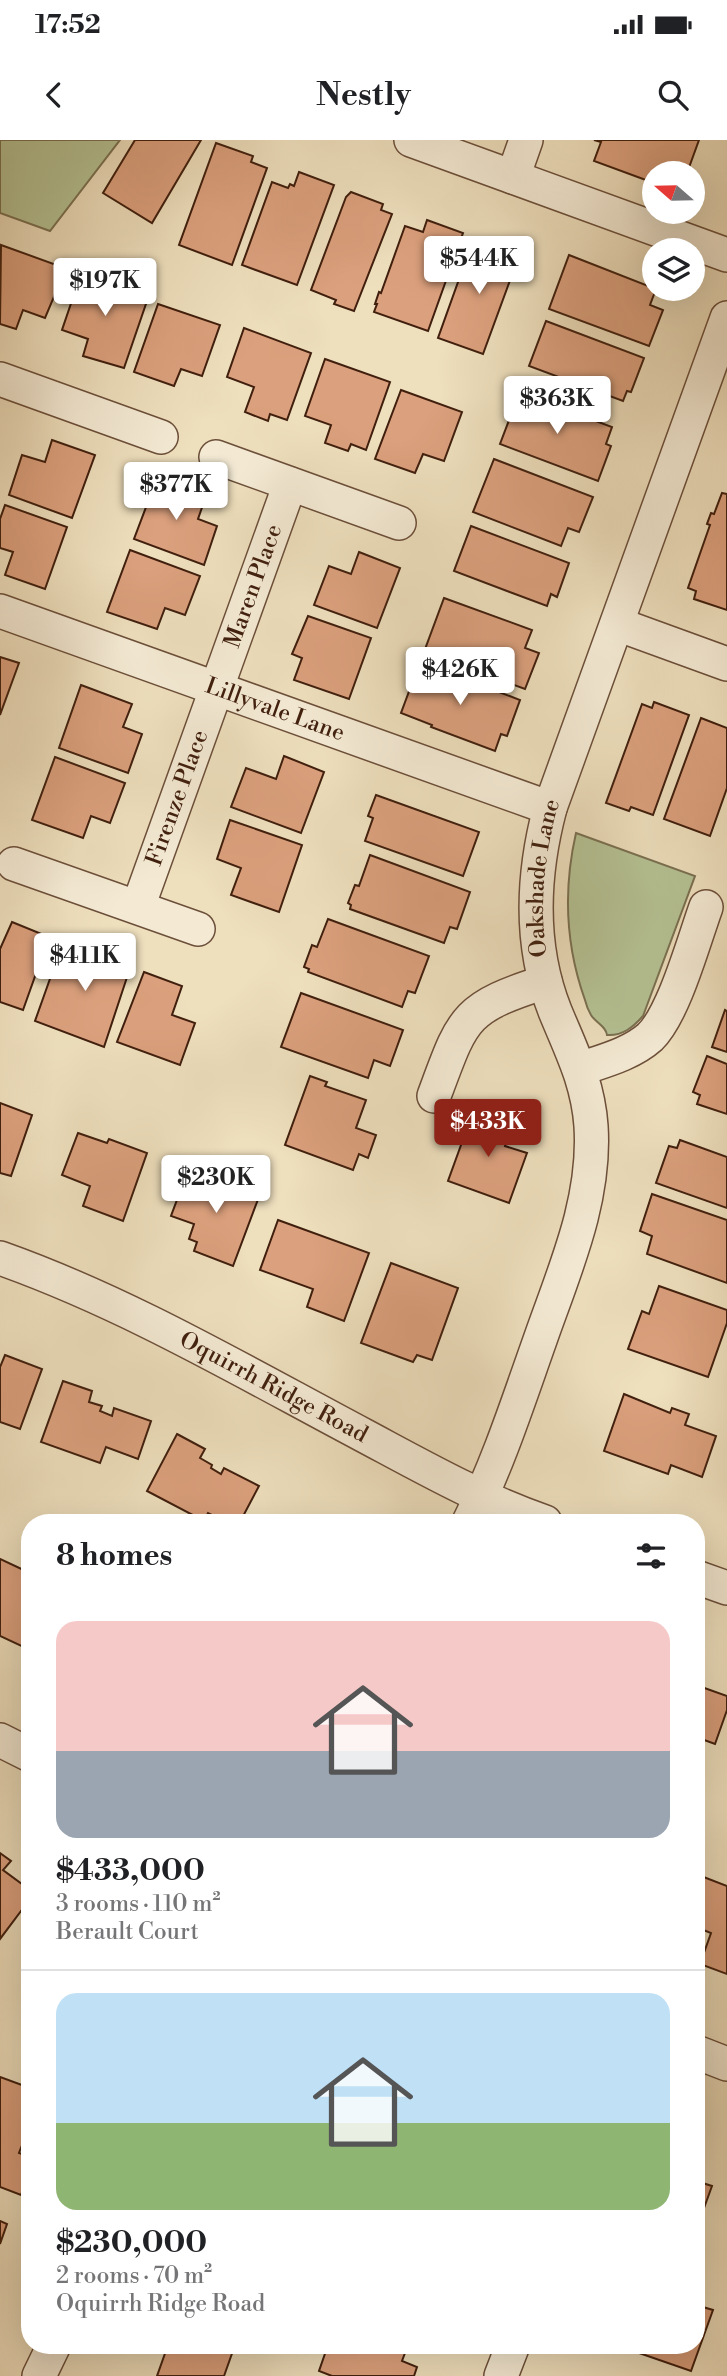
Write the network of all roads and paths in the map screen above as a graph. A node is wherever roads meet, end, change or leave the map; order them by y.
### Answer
1 (411, 140) edge
2 (526, 140) edge
3 (513, 177) junction
4 (727, 255) edge
5 (727, 318) edge
6 (0, 379) edge
7 (162, 438) dead end
8 (216, 457) dead end
9 (290, 484) junction
10 (399, 523) dead end
11 (0, 611) edge
12 (617, 624) junction
13 (727, 664) edge
14 (216, 689) junction
15 (550, 808) junction
16 (14, 864) dead end
17 (706, 907) dead end
18 (138, 908) junction
19 (198, 929) dead end
20 (545, 982) junction
21 (580, 1069) junction
22 (434, 1096) dead end
23 (0, 1258) edge
24 (475, 1510) edge
25 (498, 1514) edge
26 (705, 1580) edge
27 (727, 1588) edge
28 (0, 1740) edge
29 (21, 1750) edge
30 (705, 2055) edge
31 (727, 2064) edge
32 (50, 2354) edge
33 (510, 2354) edge
34 (39, 2376) edge
35 (501, 2376) edge

1 - 3 street
2 - 3 street
3 - 4 street
5 - 12 street, Oakshade Lane
6 - 7 street
8 - 9 street
9 - 10 street
9 - 14 street, Maren Place
11 - 14 street, Lillyvale Lane
12 - 13 street
12 - 15 street, Oakshade Lane
14 - 15 street, Lillyvale Lane
14 - 18 street, Firenze Place
15 - 20 street, Oakshade Lane
16 - 18 street
17 - 21 street
18 - 19 street
20 - 21 street, Oakshade Lane
20 - 22 street
21 - 24 street, Oakshade Lane
23 - 24 street, Oquirrh Ridge Road
24 - 25 street, Oquirrh Ridge Road
26 - 27 street
28 - 29 street
30 - 31 street
32 - 34 street
33 - 35 street

